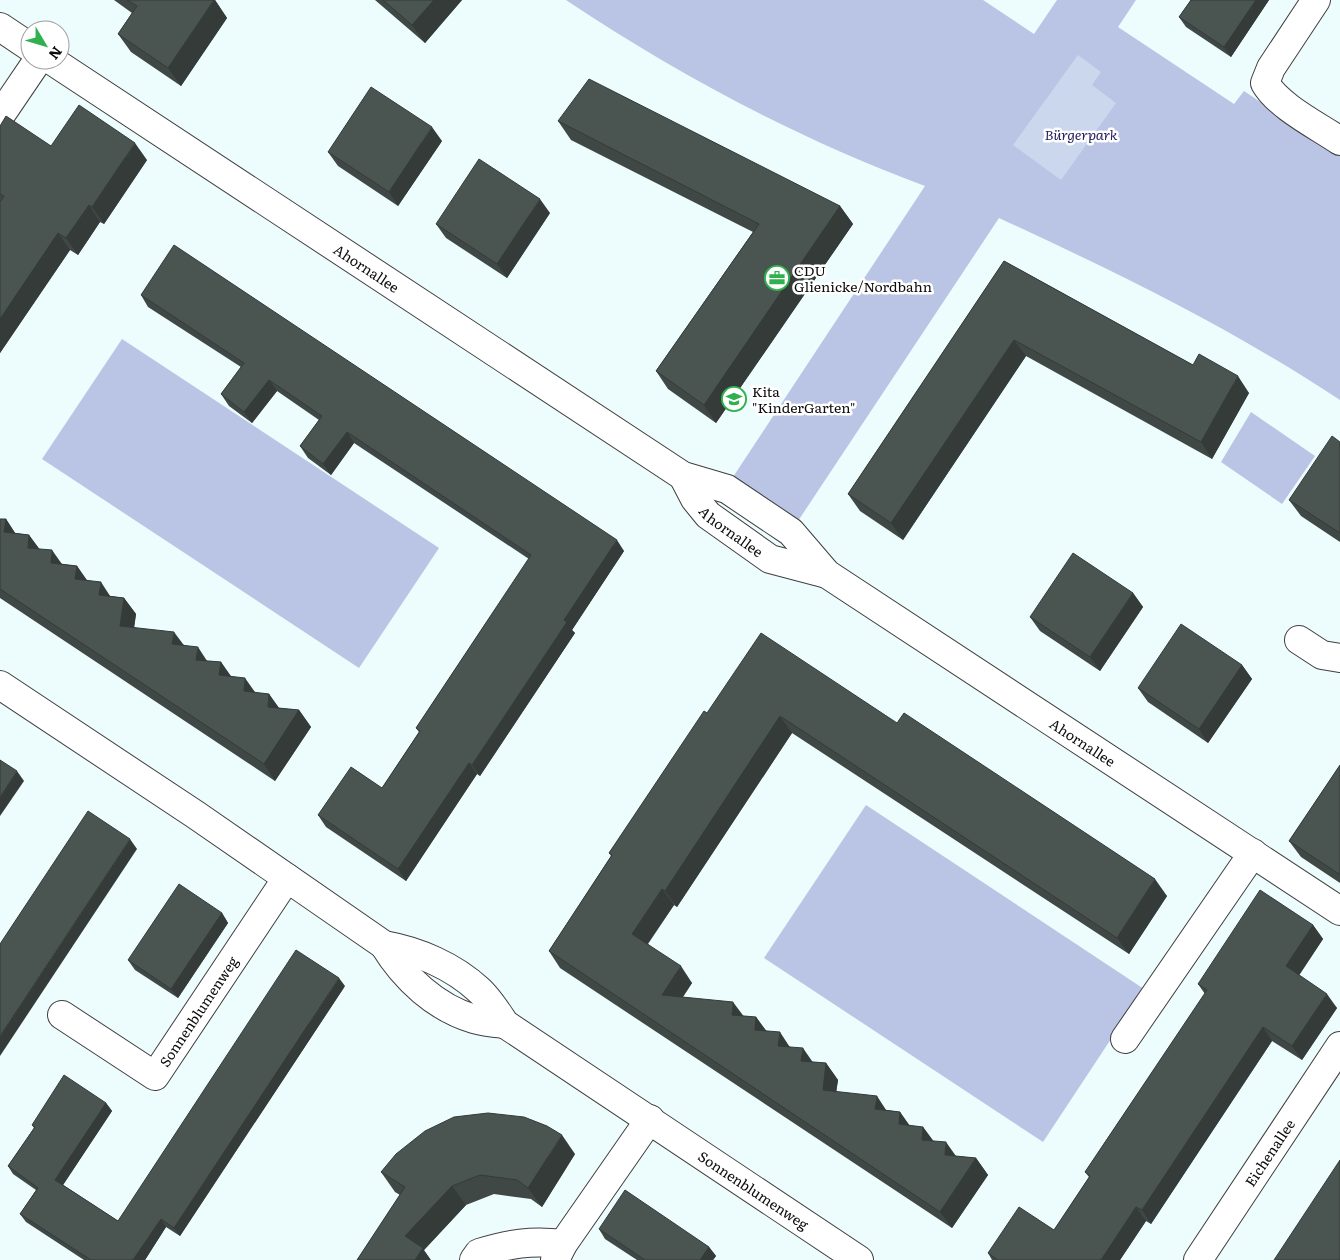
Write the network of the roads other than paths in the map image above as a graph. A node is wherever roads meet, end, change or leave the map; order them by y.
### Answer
1 (1316, 0) edge
2 (0, 27) edge
3 (20, 40) edge
4 (31, 70) edge
5 (66, 70) edge
6 (0, 116) edge
7 (1340, 141) edge
8 (1299, 640) dead end
9 (1340, 658) edge
10 (0, 685) edge
11 (1252, 853) junction
12 (287, 878) junction
13 (1340, 911) edge
14 (62, 1015) dead end
15 (1125, 1039) dead end
16 (1340, 1046) edge
17 (650, 1119) junction
18 (559, 1252) edge
19 (474, 1260) edge
20 (859, 1260) edge
21 (1198, 1260) edge

1 - 7 street
2 - 3 street
4 - 6 street
5 - 11 street, Ahornallee
8 - 9 street
10 - 12 street, Sonnenblumenweg
11 - 13 street, Ahornallee
11 - 15 street
12 - 14 street, Sonnenblumenweg
12 - 17 street, Sonnenblumenweg
16 - 21 street, Eichenallee
17 - 18 street
17 - 20 street, Sonnenblumenweg
18 - 19 street

